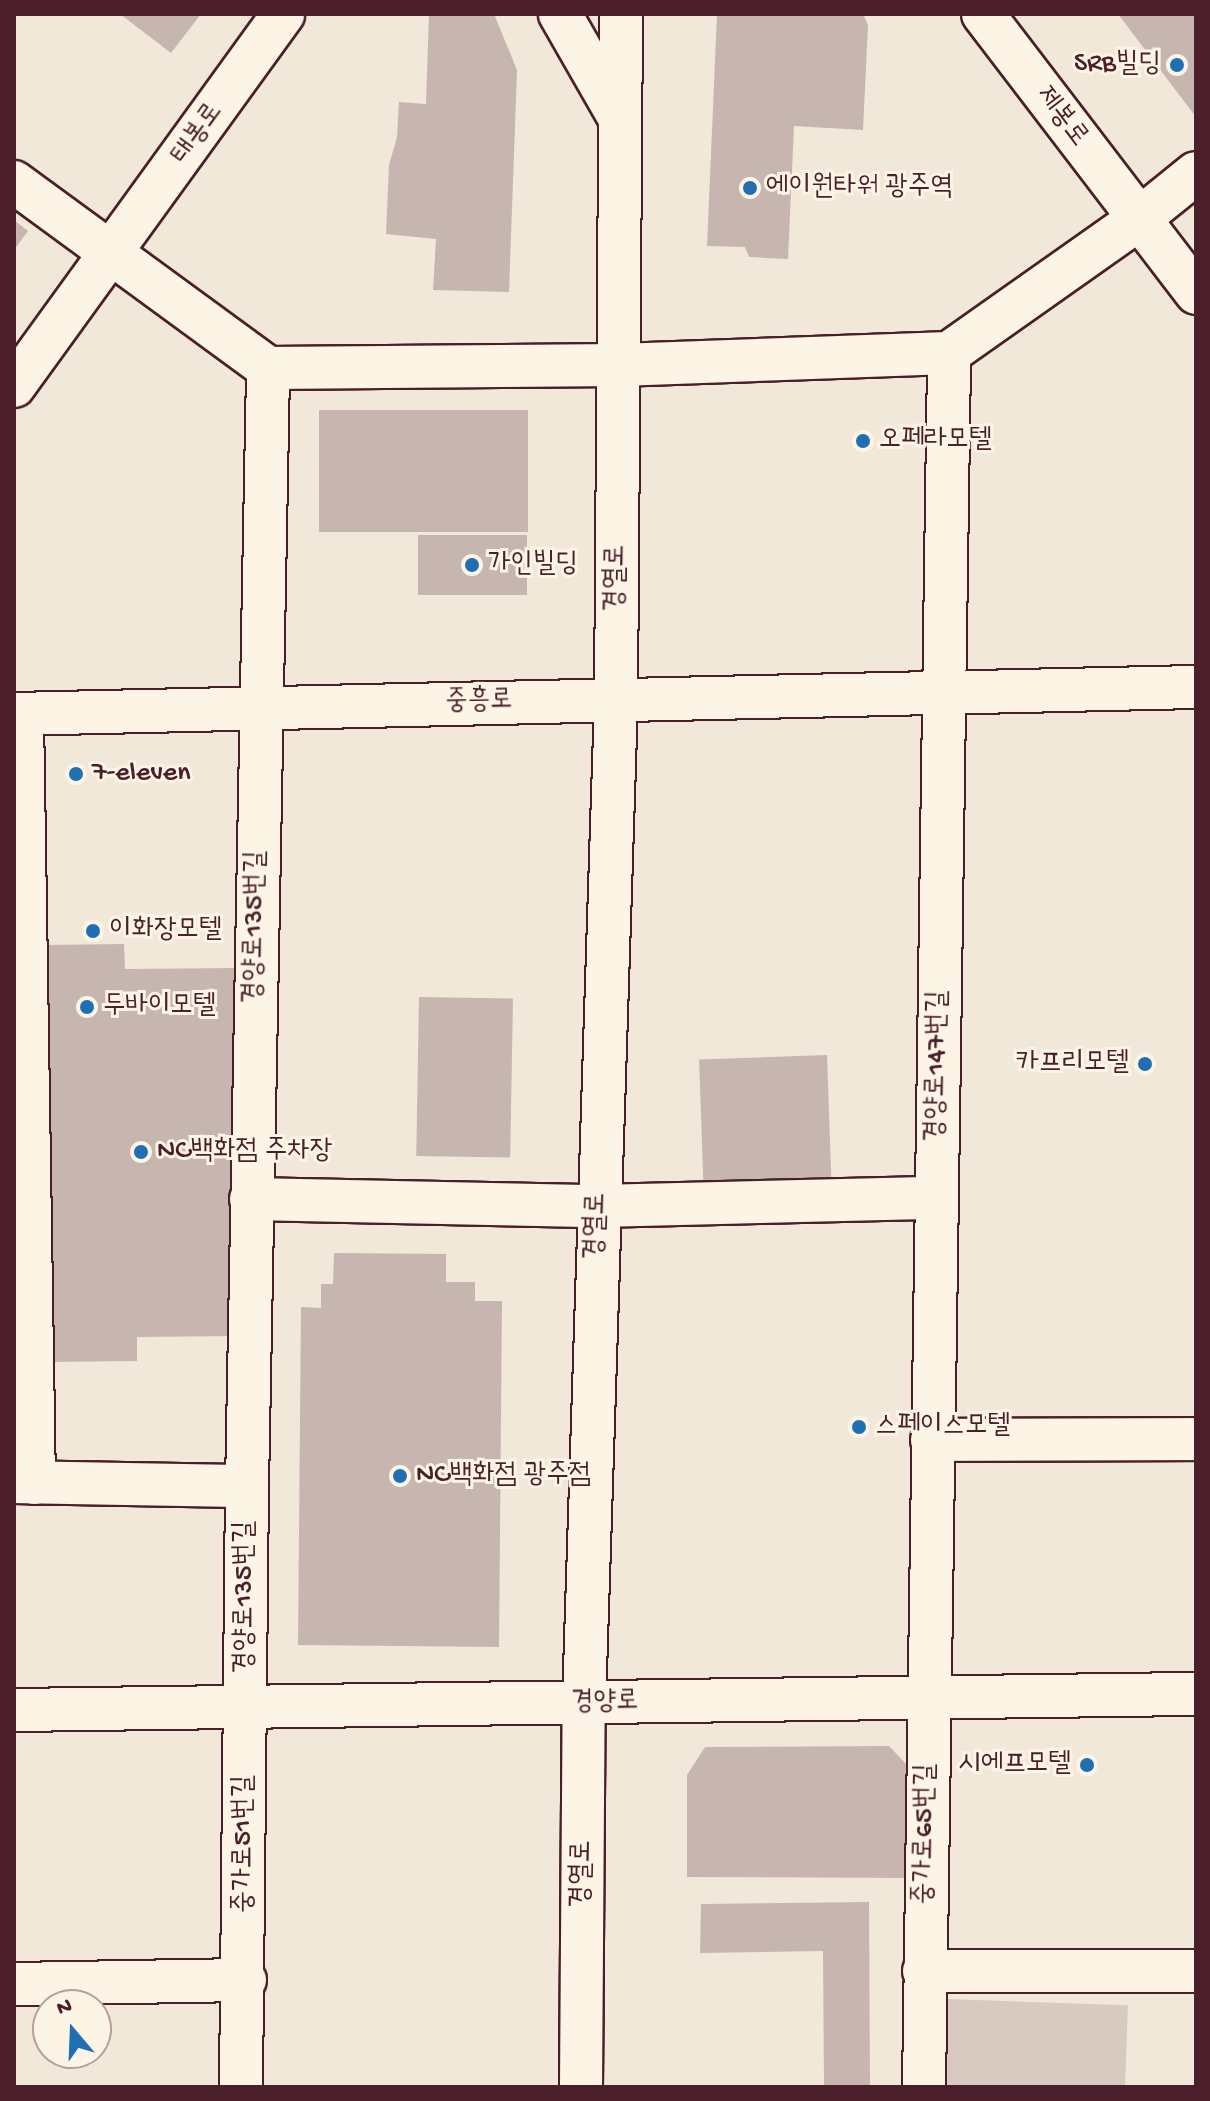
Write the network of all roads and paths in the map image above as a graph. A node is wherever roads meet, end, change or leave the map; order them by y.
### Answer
1 (283, 14) edge
2 (560, 14) edge
3 (621, 14) edge
4 (648, 14) edge
5 (983, 14) edge
6 (621, 70) junction
7 (621, 120) junction
8 (1196, 173) edge
9 (14, 182) edge
10 (1139, 219) junction
11 (112, 254) junction
12 (1196, 293) edge
13 (949, 353) junction
14 (619, 365) junction
15 (268, 368) junction
16 (14, 386) edge
17 (1196, 687) edge
18 (944, 693) junction
19 (616, 699) junction
20 (261, 707) junction
21 (18, 714) edge
22 (20, 920) edge
23 (936, 1198) junction
24 (251, 1199) junction
25 (598, 1206) junction
26 (1196, 1439) edge
27 (932, 1440) junction
28 (24, 1482) edge
29 (247, 1486) junction
30 (1196, 1694) edge
31 (928, 1697) junction
32 (584, 1703) junction
33 (246, 1707) junction
34 (14, 1710) edge
35 (924, 1971) junction
36 (1196, 1971) edge
37 (245, 1980) junction
38 (14, 1984) edge
39 (241, 2087) edge
40 (581, 2087) edge
41 (924, 2087) edge

1 - 11 street, 태봉로
2 - 7 street
3 - 6 street, 경열로
4 - 6 street
5 - 10 street, 제봉로
6 - 7 street, 경열로
7 - 14 street, 경열로
8 - 10 street
9 - 11 street
10 - 12 street, 제봉로
10 - 13 street
11 - 15 street
11 - 16 street, 태봉로
13 - 14 street
13 - 18 street
14 - 15 street
14 - 19 street, 경열로
15 - 20 street, 경양로135번길
17 - 18 street, 중흥로
18 - 19 street, 중흥로
18 - 23 street, 경양로147번길
19 - 20 street, 중흥로
19 - 25 street, 경열로
20 - 21 street, 중흥로
20 - 24 street, 경양로135번길
21 - 22 street
22 - 28 street
23 - 25 street
23 - 27 street, 경양로147번길
24 - 25 street
24 - 29 street, 경양로135번길
25 - 32 street, 경열로
26 - 27 street
27 - 31 street, 경양로147번길
28 - 29 street, 경양로135번길
29 - 33 street, 경양로135번길
30 - 31 street, 경양로
31 - 32 street, 경양로
31 - 35 street, 중가로65번길
32 - 33 street, 경양로
32 - 40 street, 경열로
33 - 34 street, 경양로
33 - 37 street, 중가로51번길
35 - 36 street
35 - 41 street, 중가로65번길
37 - 38 street
37 - 39 street, 중가로51번길

